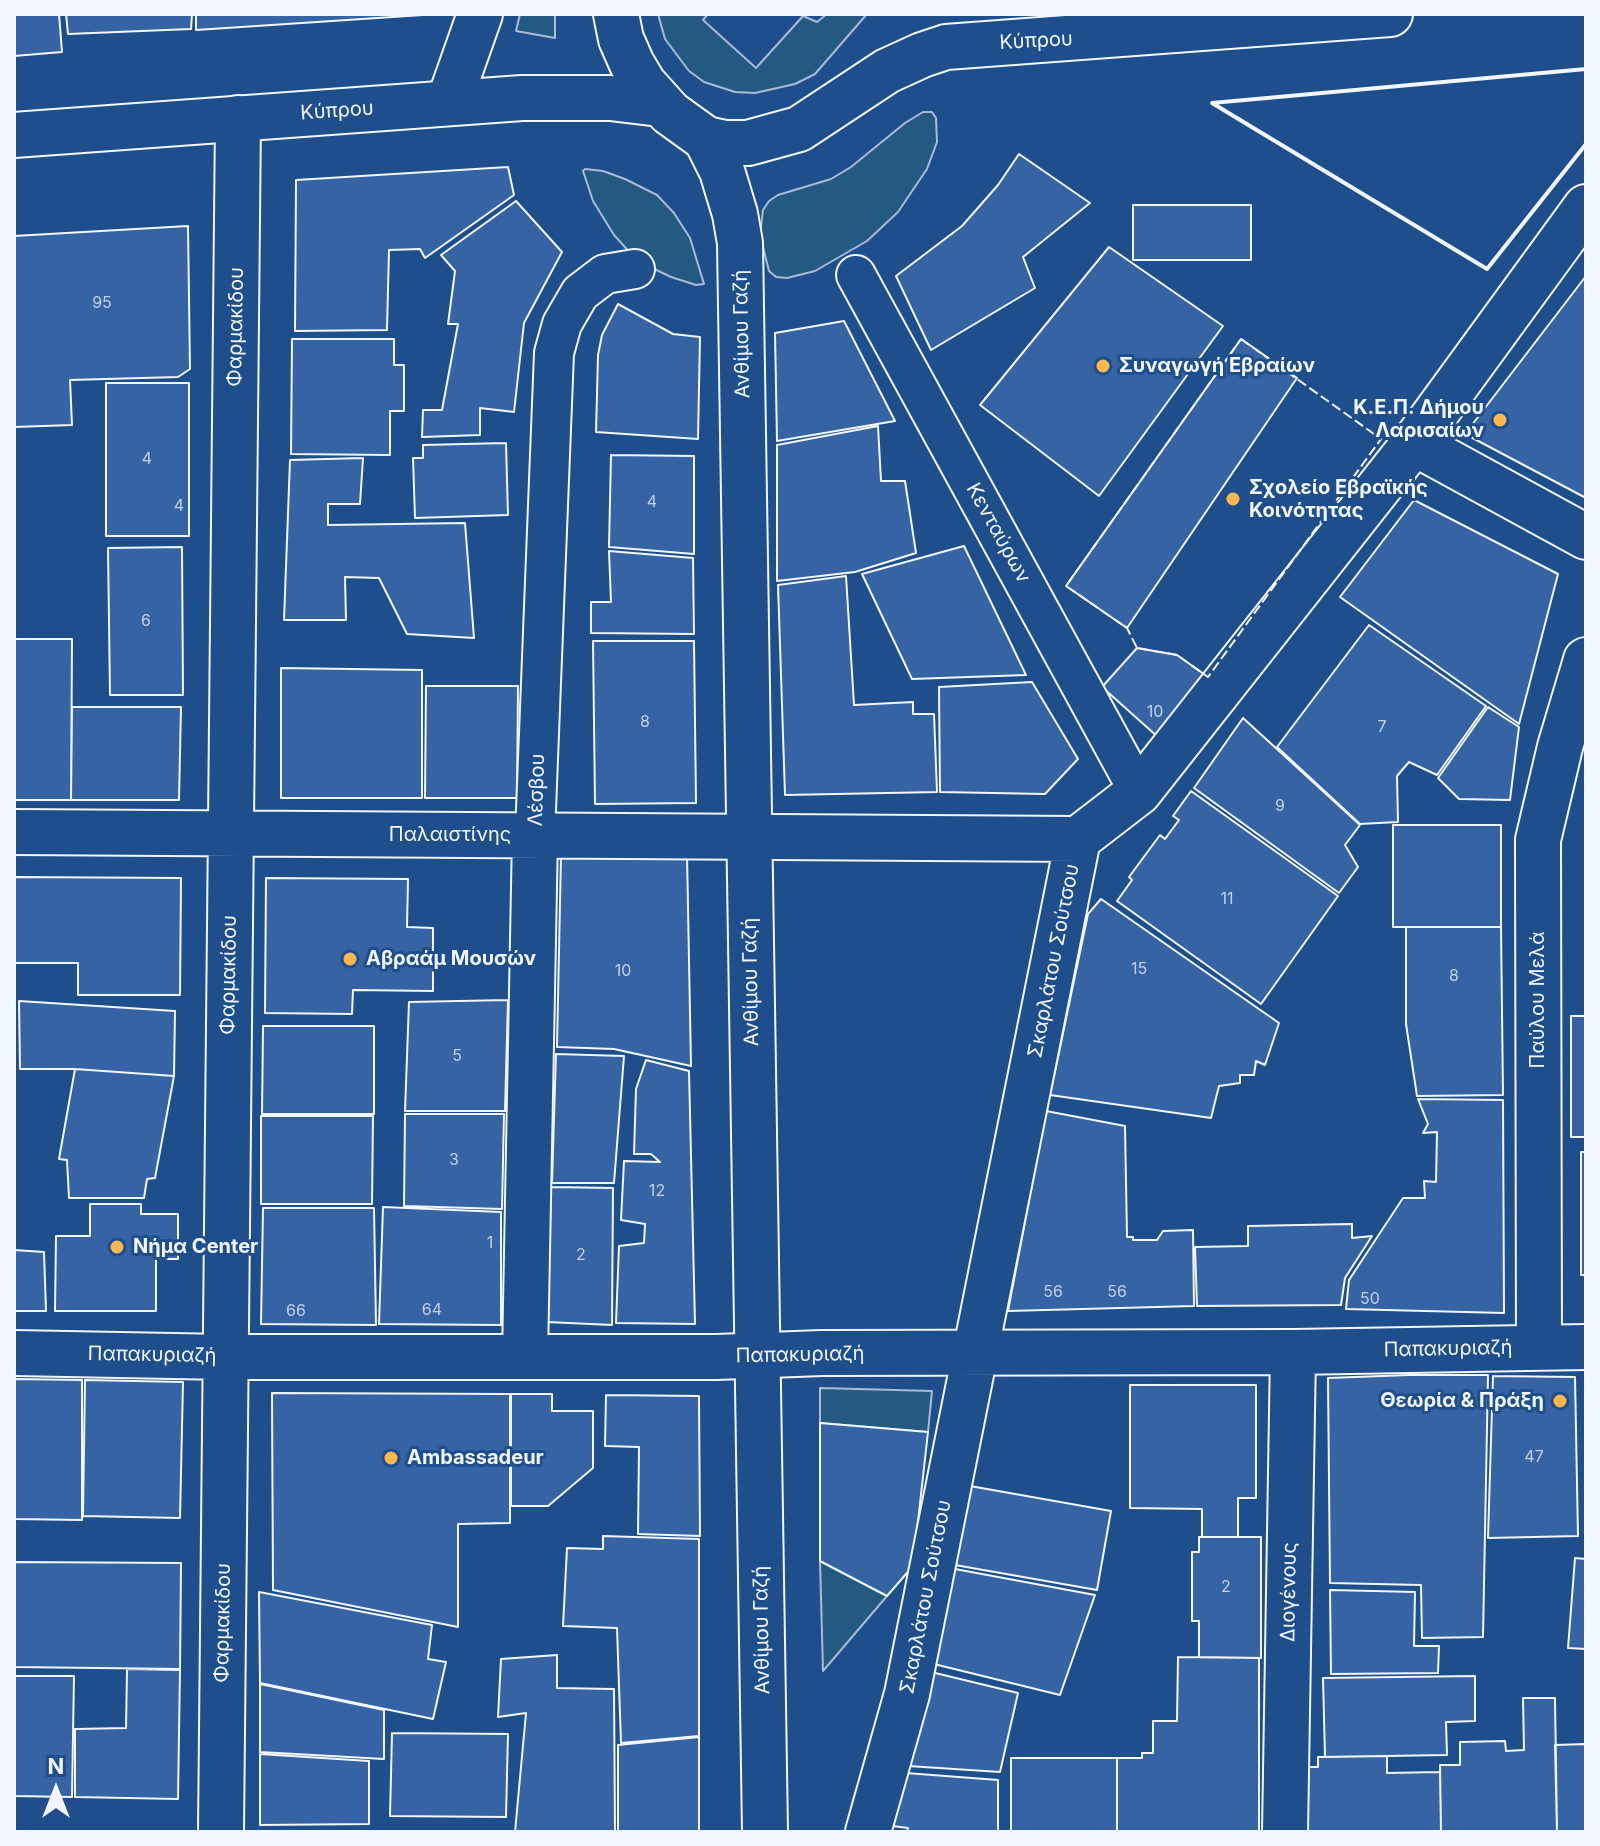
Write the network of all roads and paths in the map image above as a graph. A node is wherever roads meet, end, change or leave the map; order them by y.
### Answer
1 (480, 14) edge
2 (616, 14) edge
3 (1390, 14) edge
4 (449, 102) junction
5 (660, 104) junction
6 (238, 118) junction
7 (14, 135) edge
8 (706, 139) junction
9 (1586, 207) edge
10 (635, 269) dead end
11 (856, 275) dead end
12 (1414, 443) junction
13 (1586, 537) edge
14 (1586, 660) edge
15 (1139, 792) junction
16 (14, 832) edge
17 (231, 834) junction
18 (535, 835) junction
19 (748, 837) junction
20 (1078, 839) junction
21 (1539, 1347) junction
22 (1586, 1347) edge
23 (975, 1352) junction
24 (1293, 1352) junction
25 (14, 1353) edge
26 (525, 1356) junction
27 (757, 1356) junction
28 (226, 1357) junction
29 (221, 1832) edge
30 (765, 1832) edge
31 (868, 1832) edge
32 (1285, 1832) edge

1 - 4 street
2 - 5 street
3 - 8 street, Κύπρου
4 - 5 street, Κύπρου
4 - 6 street, Κύπρου
5 - 8 street
6 - 7 street, Κύπρου
6 - 17 street, Φαρμακίδου
8 - 19 street, Ανθίμου Γαζή
9 - 12 street, Σκαρλάτου Σούτσου
10 - 18 street, Λέσβου
11 - 15 street, Κενταύρων
12 - 13 street
12 - 15 street, Σκαρλάτου Σούτσου
14 - 21 street, Παύλου Μελά
15 - 20 street, Σκαρλάτου Σούτσου
16 - 17 street, Παλαιστίνης
17 - 18 street, Παλαιστίνης
17 - 28 street, Φαρμακίδου
18 - 19 street, Παλαιστίνης
18 - 26 street, Λέσβου
19 - 20 street, Παλαιστίνης
19 - 27 street, Ανθίμου Γαζή
20 - 23 street, Σκαρλάτου Σούτσου
21 - 22 street, Παπακυριαζή
21 - 24 street, Παπακυριαζή
23 - 24 street, Παπακυριαζή
23 - 27 street, Παπακυριαζή
23 - 31 street, Σκαρλάτου Σούτσου
24 - 32 street, Διογένους
25 - 28 street, Παπακυριαζή
26 - 27 street, Παπακυριαζή
26 - 28 street, Παπακυριαζή
27 - 30 street, Ανθίμου Γαζή
28 - 29 street, Φαρμακίδου

